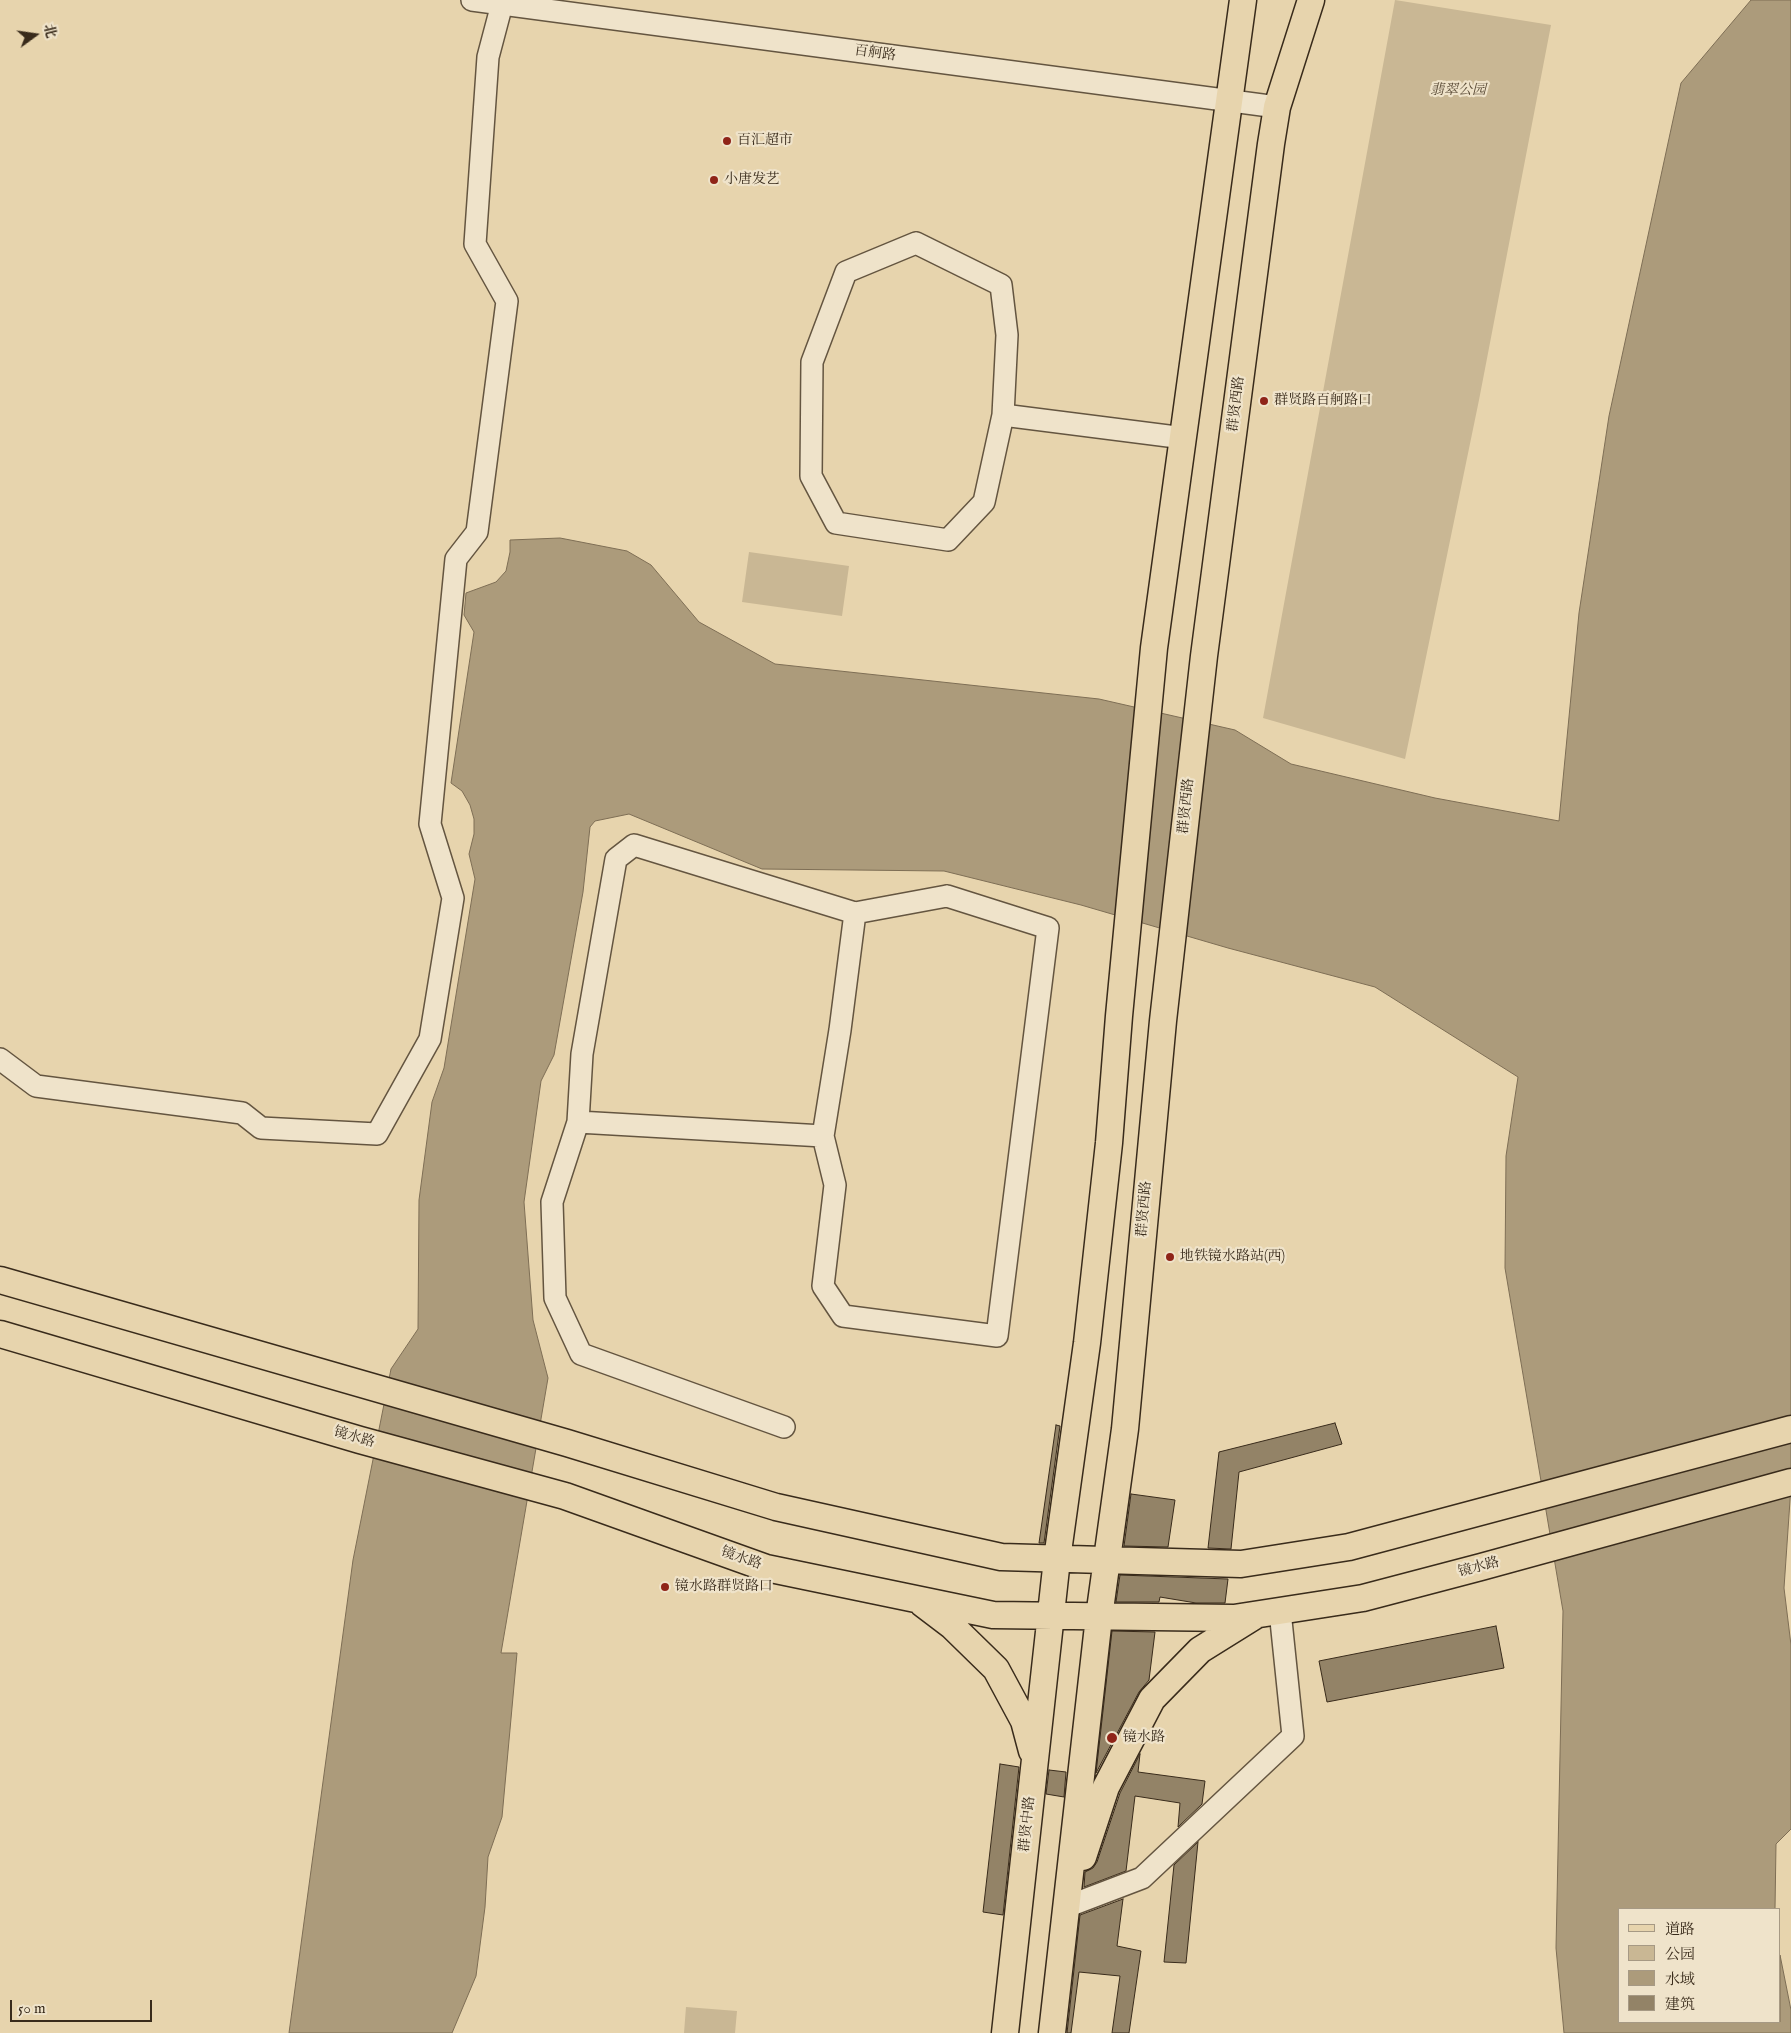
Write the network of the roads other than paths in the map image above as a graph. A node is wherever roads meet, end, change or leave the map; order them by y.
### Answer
1 (472, 0) edge
2 (1243, 0) edge
3 (1310, 0) edge
4 (502, 4) junction
5 (1230, 101) junction
6 (1277, 107) junction
7 (1003, 414) junction
8 (1184, 438) junction
9 (856, 913) junction
10 (0, 1059) edge
11 (578, 1122) junction
12 (823, 1136) junction
13 (0, 1280) edge
14 (0, 1334) edge
15 (784, 1427) dead end
16 (1791, 1429) edge
17 (1791, 1482) edge
18 (1057, 1559) junction
19 (1106, 1561) junction
20 (916, 1599) junction
21 (1269, 1613) junction
22 (1051, 1616) junction
23 (1099, 1617) junction
24 (1035, 1762) junction
25 (1066, 1907) junction
26 (1005, 2033) edge
27 (1052, 2033) edge

1 - 4 street, 百舸路
2 - 5 main road
3 - 6 main road, 群贤西路
4 - 5 street, 百舸路
4 - 10 street
5 - 6 street, 百舸路
5 - 8 main road
6 - 19 main road, 群贤西路
7 - 7 street
7 - 8 street
8 - 18 main road
9 - 11 street
9 - 12 street
9 - 12 street
11 - 12 street
11 - 15 street
13 - 18 main road
14 - 20 main road, 镜水路
16 - 19 main road
17 - 21 main road, 镜水路
18 - 19 main road
18 - 22 main road
19 - 23 main road, 群贤西路
20 - 22 main road, 镜水路
20 - 24 main road
21 - 23 main road, 镜水路
21 - 25 main road
21 - 25 street
22 - 23 main road, 镜水路
22 - 24 main road, 群贤中路
23 - 25 main road
24 - 26 main road, 群贤中路
25 - 27 main road

